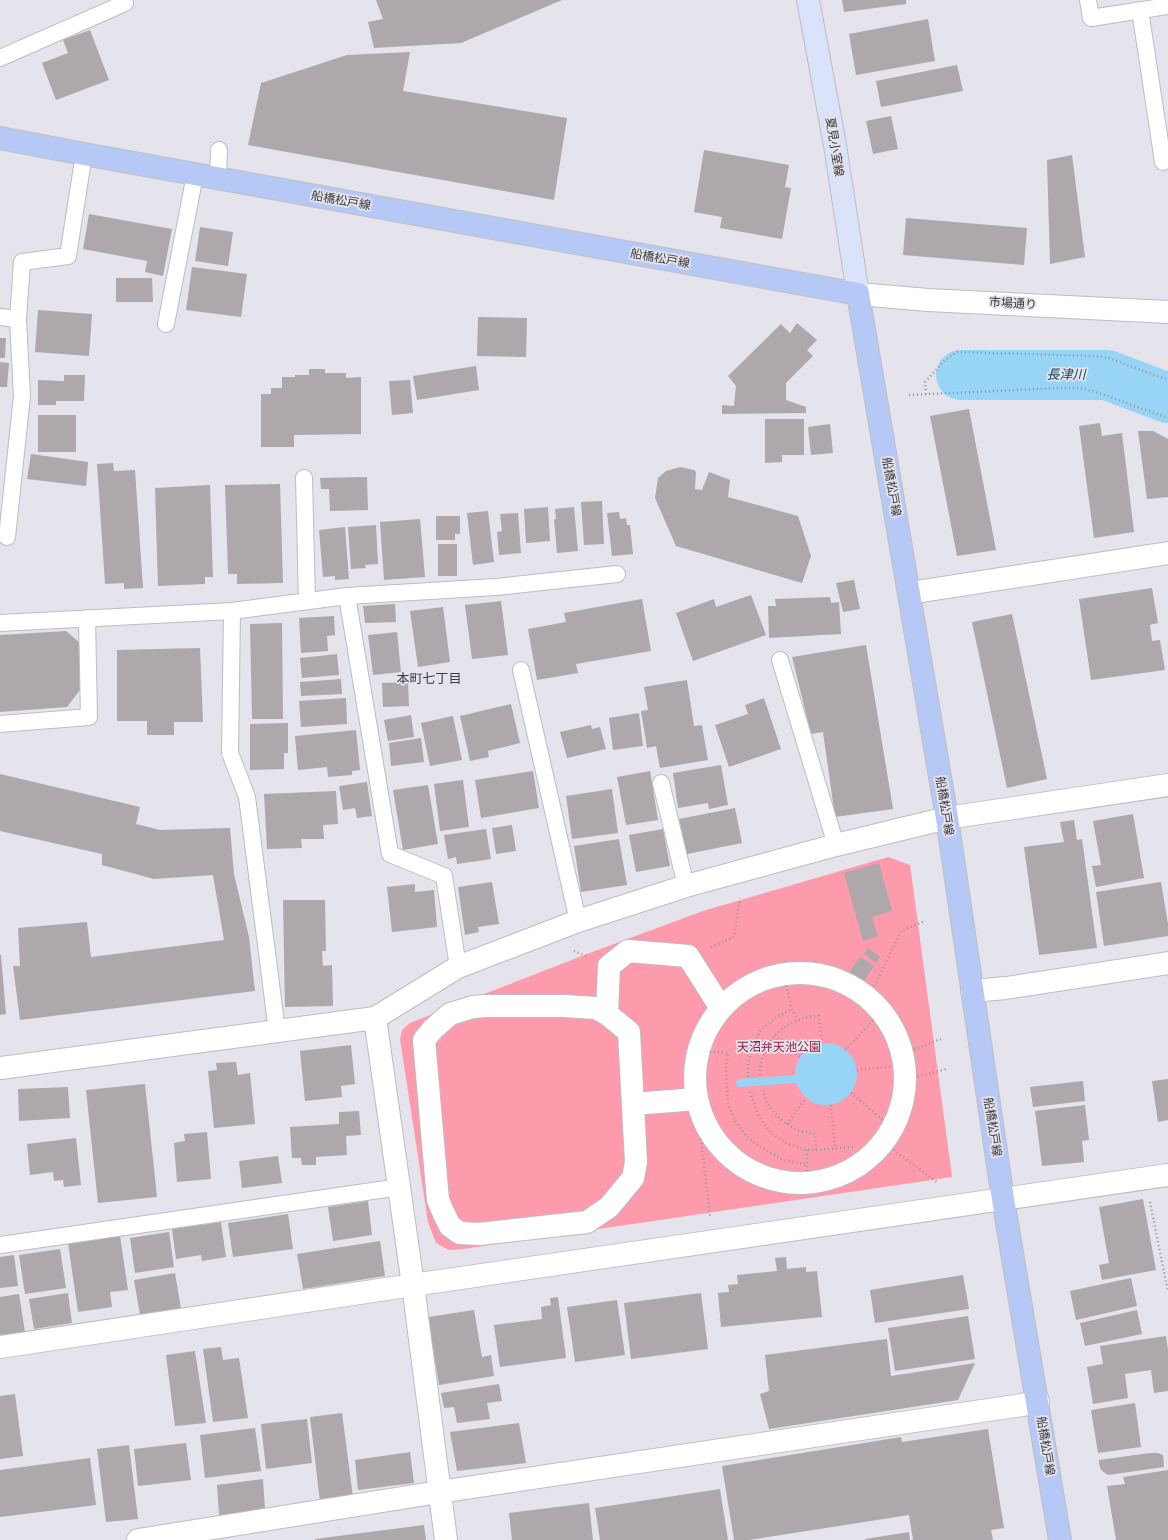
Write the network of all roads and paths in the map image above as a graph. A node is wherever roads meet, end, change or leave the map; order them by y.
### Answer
1 (808, 0) edge
2 (1088, 0) edge
3 (125, 3) dead end
4 (1168, 6) edge
5 (1140, 10) junction
6 (0, 58) edge
7 (0, 138) edge
8 (219, 150) dead end
9 (84, 154) junction
10 (1163, 162) dead end
11 (195, 175) junction
12 (218, 178) junction
13 (858, 294) junction
14 (1168, 312) edge
15 (0, 317) edge
16 (18, 319) junction
17 (166, 324) dead end
18 (1168, 380) edge
19 (926, 394) junction
20 (909, 395) dead end
21 (1168, 418) edge
22 (304, 478) dead end
23 (7, 537) dead end
24 (1168, 553) edge
25 (617, 574) dead end
26 (909, 593) junction
27 (347, 596) junction
28 (306, 601) junction
29 (232, 611) junction
30 (87, 618) junction
31 (0, 623) edge
32 (780, 660) dead end
33 (521, 670) dead end
34 (0, 724) edge
35 (660, 783) dead end
36 (1168, 785) edge
37 (947, 818) junction
38 (836, 845) junction
39 (686, 886) junction
40 (740, 895) dead end
41 (578, 921) junction
42 (925, 921) dead end
43 (688, 956) junction
44 (1168, 963) edge
45 (458, 967) junction
46 (783, 974) junction
47 (972, 991) junction
48 (875, 1004) junction
49 (721, 1008) junction
50 (792, 1009) junction
51 (607, 1014) junction
52 (375, 1018) junction
53 (797, 1020) junction
54 (277, 1031) junction
55 (775, 1035) junction
56 (942, 1039) dead end
57 (822, 1043) dead end
58 (698, 1050) junction
59 (845, 1050) dead end
60 (800, 1057) dead end
61 (905, 1066) junction
62 (0, 1068) edge
63 (946, 1068) dead end
64 (857, 1070) dead end
65 (760, 1074) dead end
66 (748, 1077) dead end
67 (763, 1090) dead end
68 (750, 1092) dead end
69 (851, 1092) dead end
70 (806, 1098) dead end
71 (697, 1099) junction
72 (633, 1104) junction
73 (831, 1104) dead end
74 (787, 1124) junction
75 (888, 1136) junction
76 (853, 1146) dead end
77 (835, 1149) junction
78 (807, 1150) junction
79 (816, 1150) junction
80 (807, 1174) junction
81 (1168, 1175) edge
82 (1145, 1179) junction
83 (938, 1183) dead end
84 (400, 1187) junction
85 (1003, 1199) junction
86 (710, 1221) dead end
87 (0, 1245) edge
88 (413, 1285) junction
89 (1168, 1292) edge
90 (0, 1347) edge
91 (1038, 1401) junction
92 (440, 1492) junction
93 (138, 1540) edge
94 (446, 1540) edge
95 (1060, 1540) edge

1 - 13 main road, 夏見小室線
2 - 5 lane
3 - 6 lane
4 - 5 lane
5 - 10 lane
7 - 9 main road, 船橋松戸線
8 - 12 lane
9 - 11 main road, 船橋松戸線
9 - 16 lane
11 - 12 main road, 船橋松戸線
11 - 17 lane
12 - 13 main road, 船橋松戸線
13 - 14 street, 市場通り
13 - 26 main road, 船橋松戸線
15 - 16 lane
16 - 23 lane
18 - 19 path
19 - 20 path
19 - 21 path
22 - 28 lane
24 - 26 street
25 - 27 lane
26 - 37 main road, 船橋松戸線
27 - 28 lane
27 - 45 lane
28 - 29 lane
29 - 30 lane
29 - 54 lane
30 - 31 lane
30 - 34 lane
32 - 38 lane
33 - 41 lane
35 - 39 lane
36 - 37 street
37 - 38 street
37 - 47 main road, 船橋松戸線
38 - 39 street
39 - 41 street
40 - 43 path
41 - 45 street
42 - 48 path
43 - 49 street
43 - 51 street
44 - 47 street
45 - 52 street
46 - 48 street
46 - 49 street
46 - 50 path
47 - 85 main road, 船橋松戸線
48 - 59 path
48 - 61 street
49 - 58 street
50 - 53 path
50 - 66 path
51 - 72 street
51 - 72 street
52 - 54 street
52 - 84 street
53 - 55 path
53 - 57 path
54 - 62 street
55 - 60 path
55 - 65 path
56 - 61 path
58 - 71 street
58 - 80 path
61 - 63 path
61 - 64 path
61 - 75 street
67 - 74 path
68 - 78 path
69 - 75 path
70 - 74 path
71 - 72 street
71 - 80 street
71 - 86 path
73 - 77 path
74 - 79 path
75 - 80 street
75 - 83 path
76 - 77 path
77 - 79 path
78 - 79 path
78 - 80 path
81 - 82 street
82 - 85 street
82 - 89 path
84 - 87 lane
84 - 88 street
85 - 88 street
85 - 91 main road, 船橋松戸線
88 - 90 street
88 - 92 street
91 - 92 street
91 - 95 main road, 船橋松戸線
92 - 93 street
92 - 94 street

